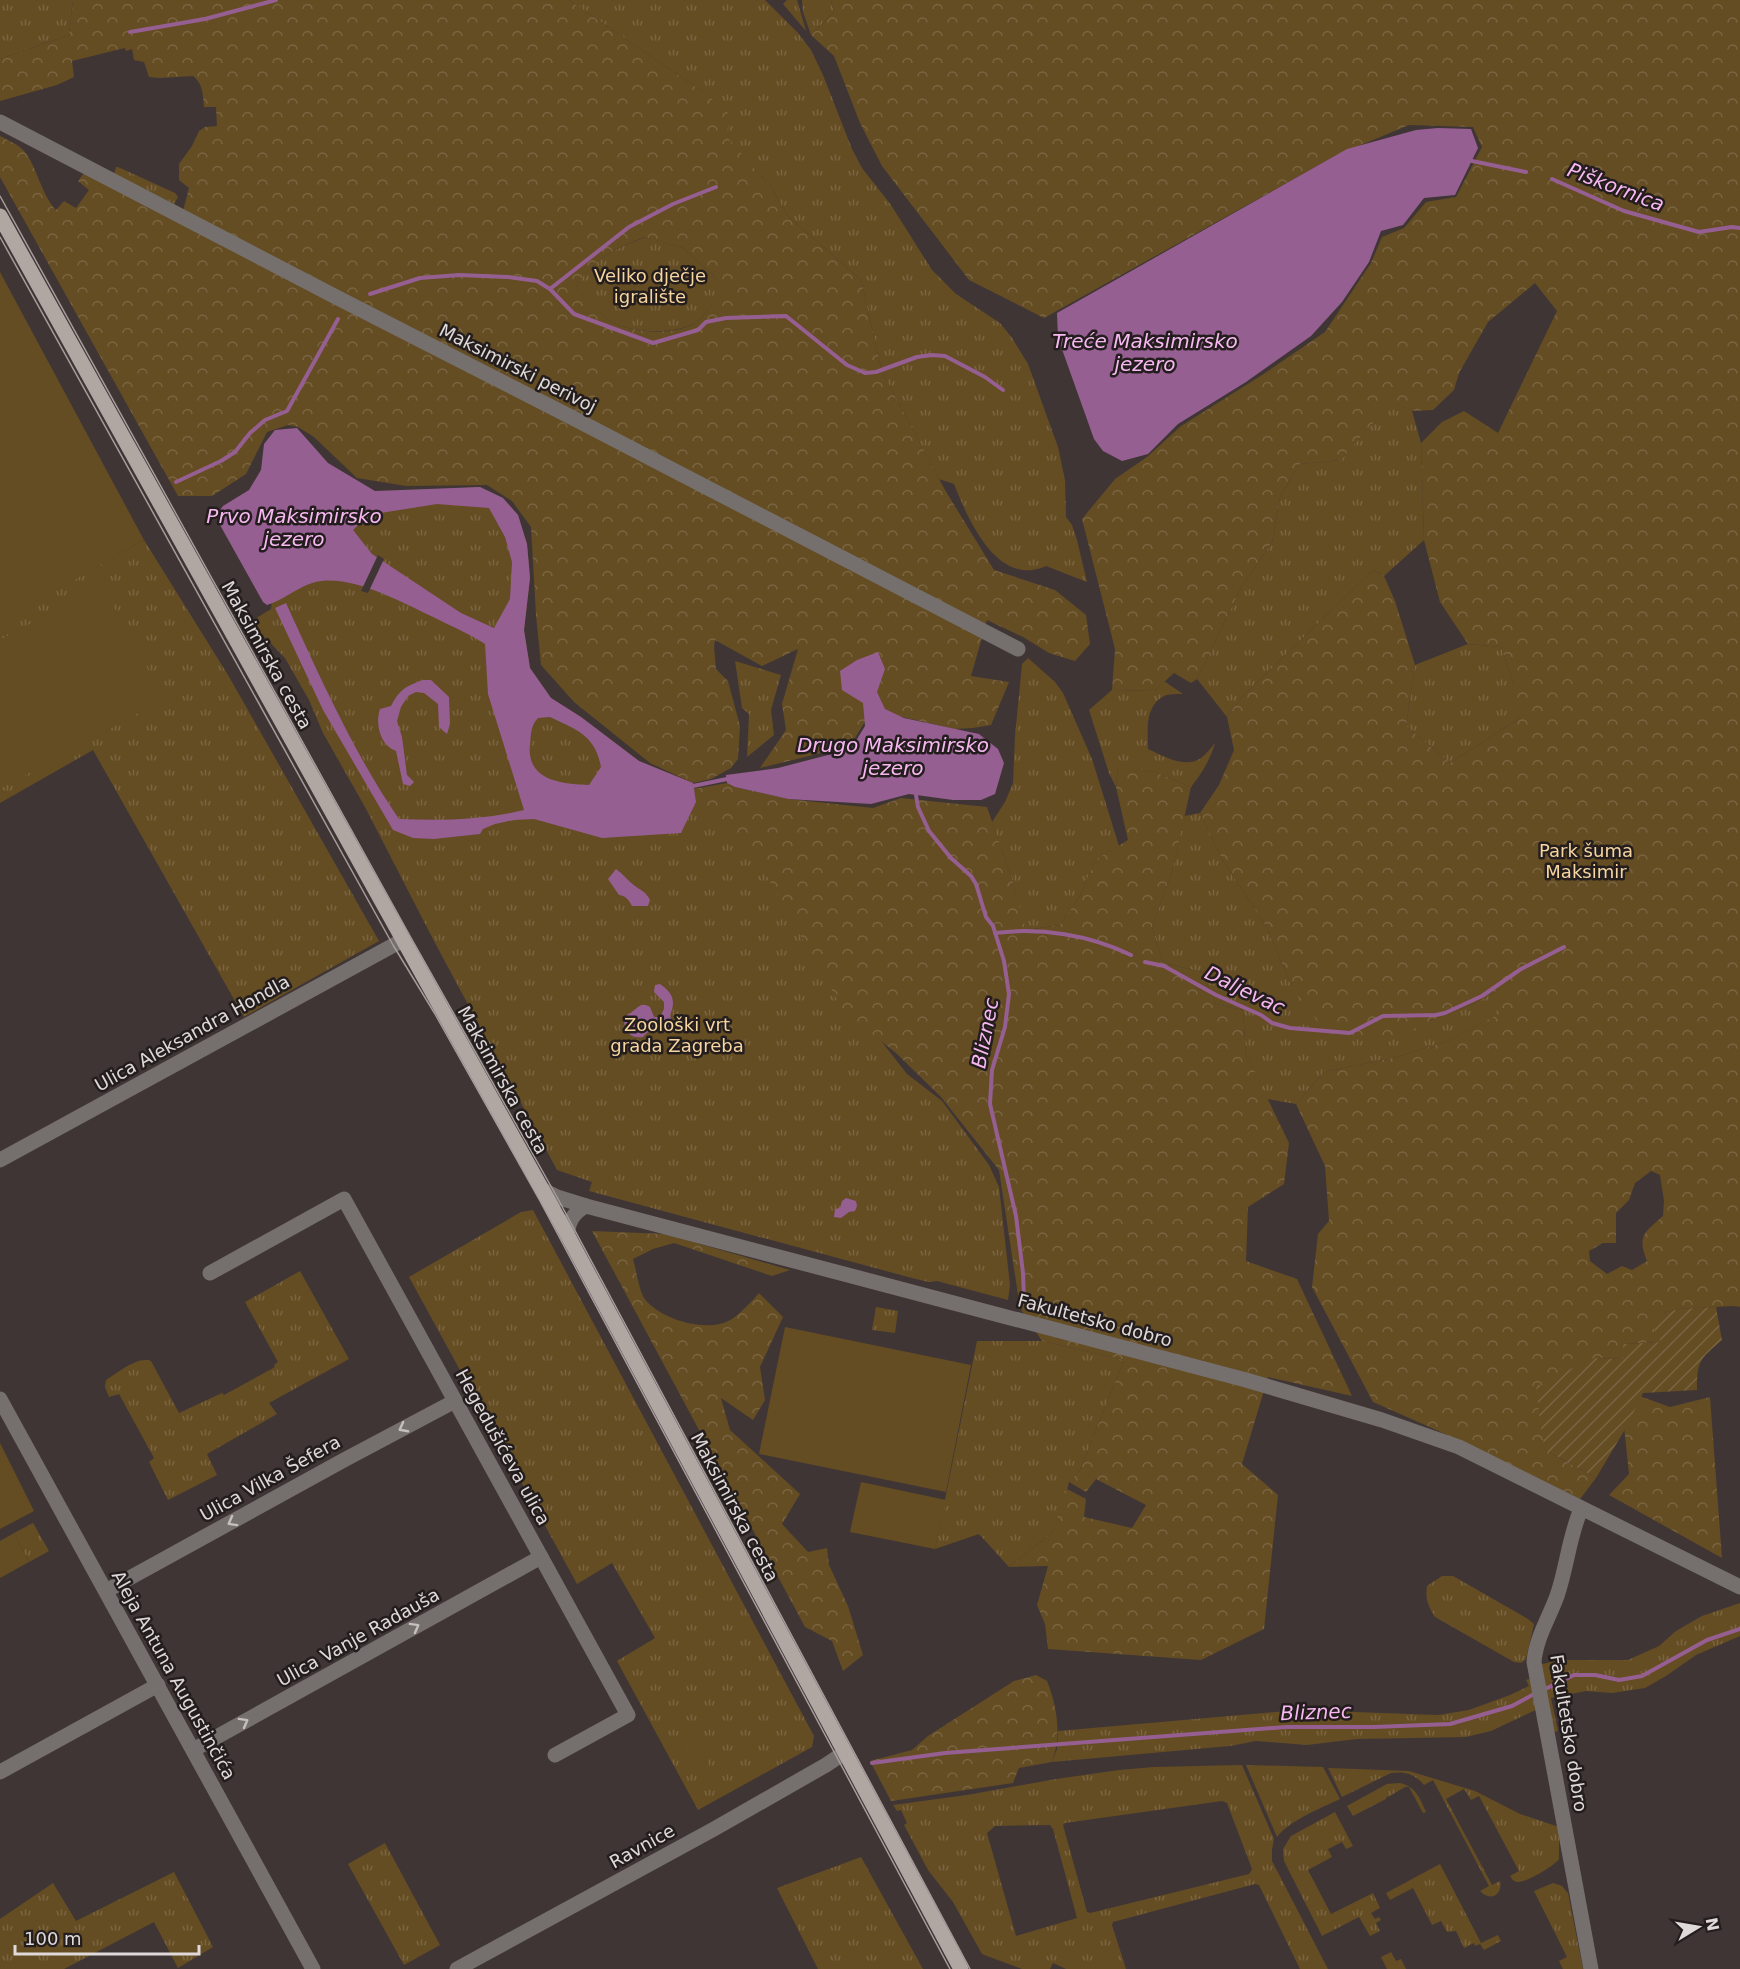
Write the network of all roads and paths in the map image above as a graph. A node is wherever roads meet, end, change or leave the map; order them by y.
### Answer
1 (0, 122) edge
2 (0, 216) edge
3 (1018, 649) dead end
4 (403, 940) junction
5 (0, 1160) edge
6 (541, 1189) junction
7 (586, 1206) junction
8 (567, 1234) junction
9 (210, 1273) dead end
10 (0, 1399) edge
11 (455, 1401) junction
12 (1581, 1509) junction
13 (541, 1557) junction
14 (1740, 1587) edge
15 (106, 1591) junction
16 (158, 1685) junction
17 (193, 1750) junction
18 (844, 1753) junction
19 (555, 1755) dead end
20 (0, 1772) edge
21 (313, 1969) edge
22 (458, 1969) edge
23 (961, 1969) edge
24 (1591, 1969) edge

1 - 3 street, Maksimirski perivoj
2 - 4 main road, Maksimirska cesta
4 - 5 street, Ulica Aleksandra Hondla
4 - 6 main road, Maksimirska cesta
6 - 7 street, Fakultetsko dobro
6 - 8 main road, Maksimirska cesta
7 - 8 street
7 - 12 street, Fakultetsko dobro
8 - 18 main road, Maksimirska cesta
9 - 11 street, Hegedušićeva ulica
10 - 15 street, Aleja Antuna Augustinčića
11 - 13 street, Hegedušićeva ulica
11 -> 15 street, Ulica Vilka Šefera
12 - 14 street, Fakultetsko dobro
12 - 24 street, Fakultetsko dobro
17 -> 13 street, Ulica Vanje Radauša
13 - 19 street, Hegedušićeva ulica
15 - 16 street, Aleja Antuna Augustinčića
16 - 17 street, Aleja Antuna Augustinčića
16 - 20 street
17 - 21 street, Aleja Antuna Augustinčića
18 - 22 street, Ravnice
18 - 23 main road, Maksimirska cesta

